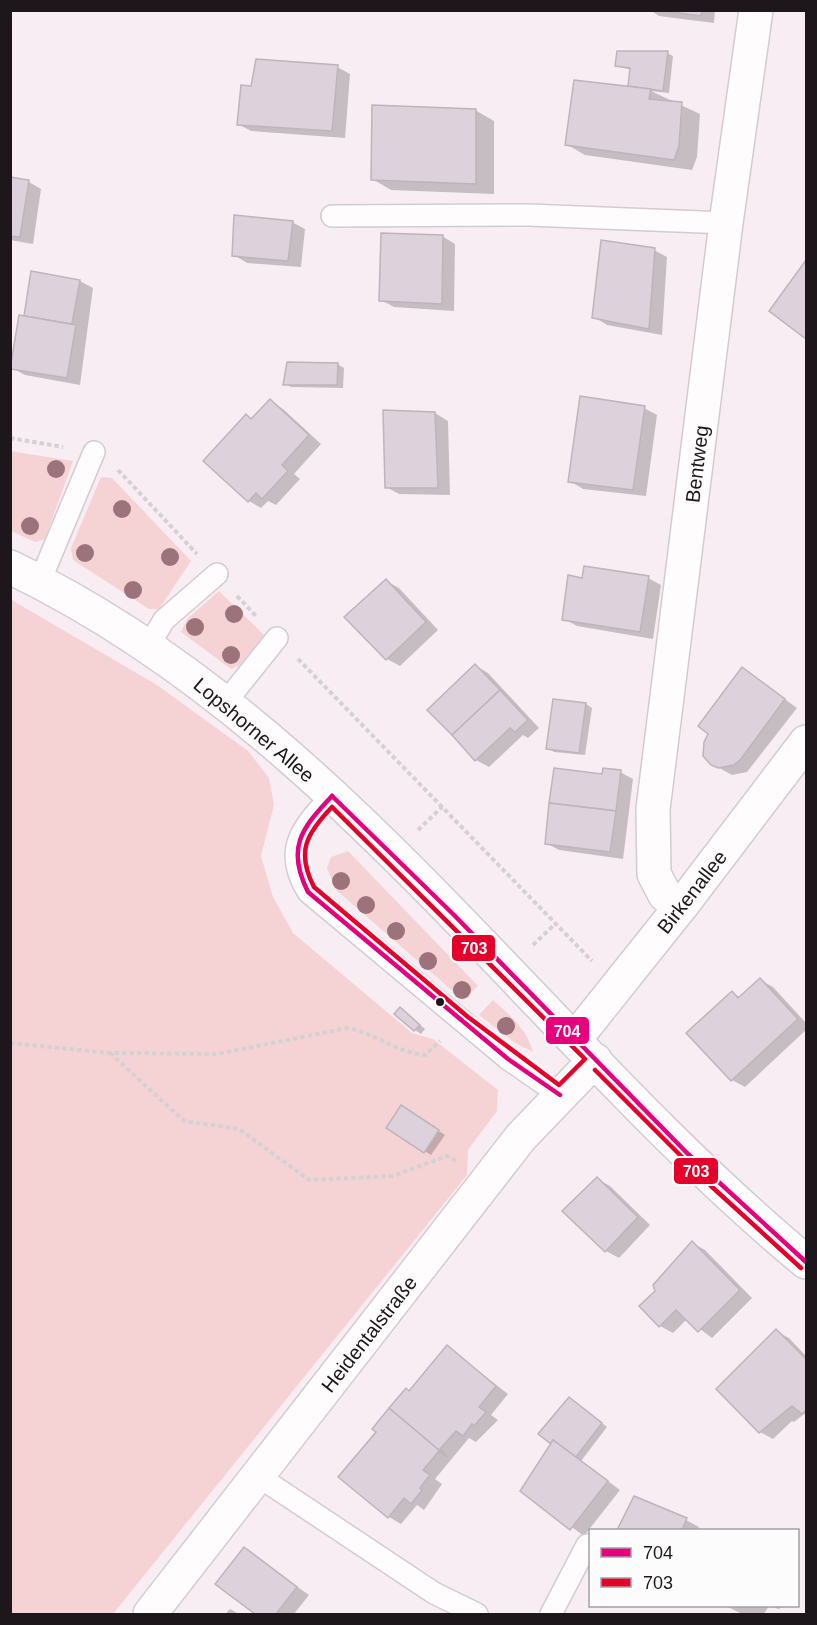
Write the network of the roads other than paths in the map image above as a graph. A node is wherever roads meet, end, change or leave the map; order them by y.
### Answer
1 (756, 10) edge
2 (332, 216) dead end
3 (726, 223) junction
4 (94, 452) road end
5 (10, 567) edge
6 (217, 574) road end
7 (40, 581) junction
8 (277, 638) road end
9 (149, 645) junction
10 (225, 704) junction
11 (807, 742) edge
12 (332, 796) junction
13 (682, 905) junction
14 (585, 1049) junction
15 (561, 1095) junction
16 (807, 1262) edge
17 (258, 1476) junction
18 (587, 1545) dead end
19 (150, 1614) edge
20 (477, 1614) edge
21 (551, 1614) edge

1 - 3 street, Bentweg
2 - 3 lane
3 - 13 street, Bentweg
4 - 7 lane
5 - 7 street, Lopshorner Allee
6 - 9 lane
7 - 9 street, Lopshorner Allee
8 - 10 lane
9 - 10 street, Lopshorner Allee
10 - 12 street, Lopshorner Allee
11 - 13 street, Birkenallee
12 - 14 street, Lopshorner Allee
12 - 15 lane
13 - 14 street, Birkenallee
14 - 15 street, Heidentalstraße
14 - 16 street, Lopshorner Allee
15 - 17 street, Heidentalstraße
17 - 19 street, Heidentalstraße
17 - 20 lane
18 - 21 lane

